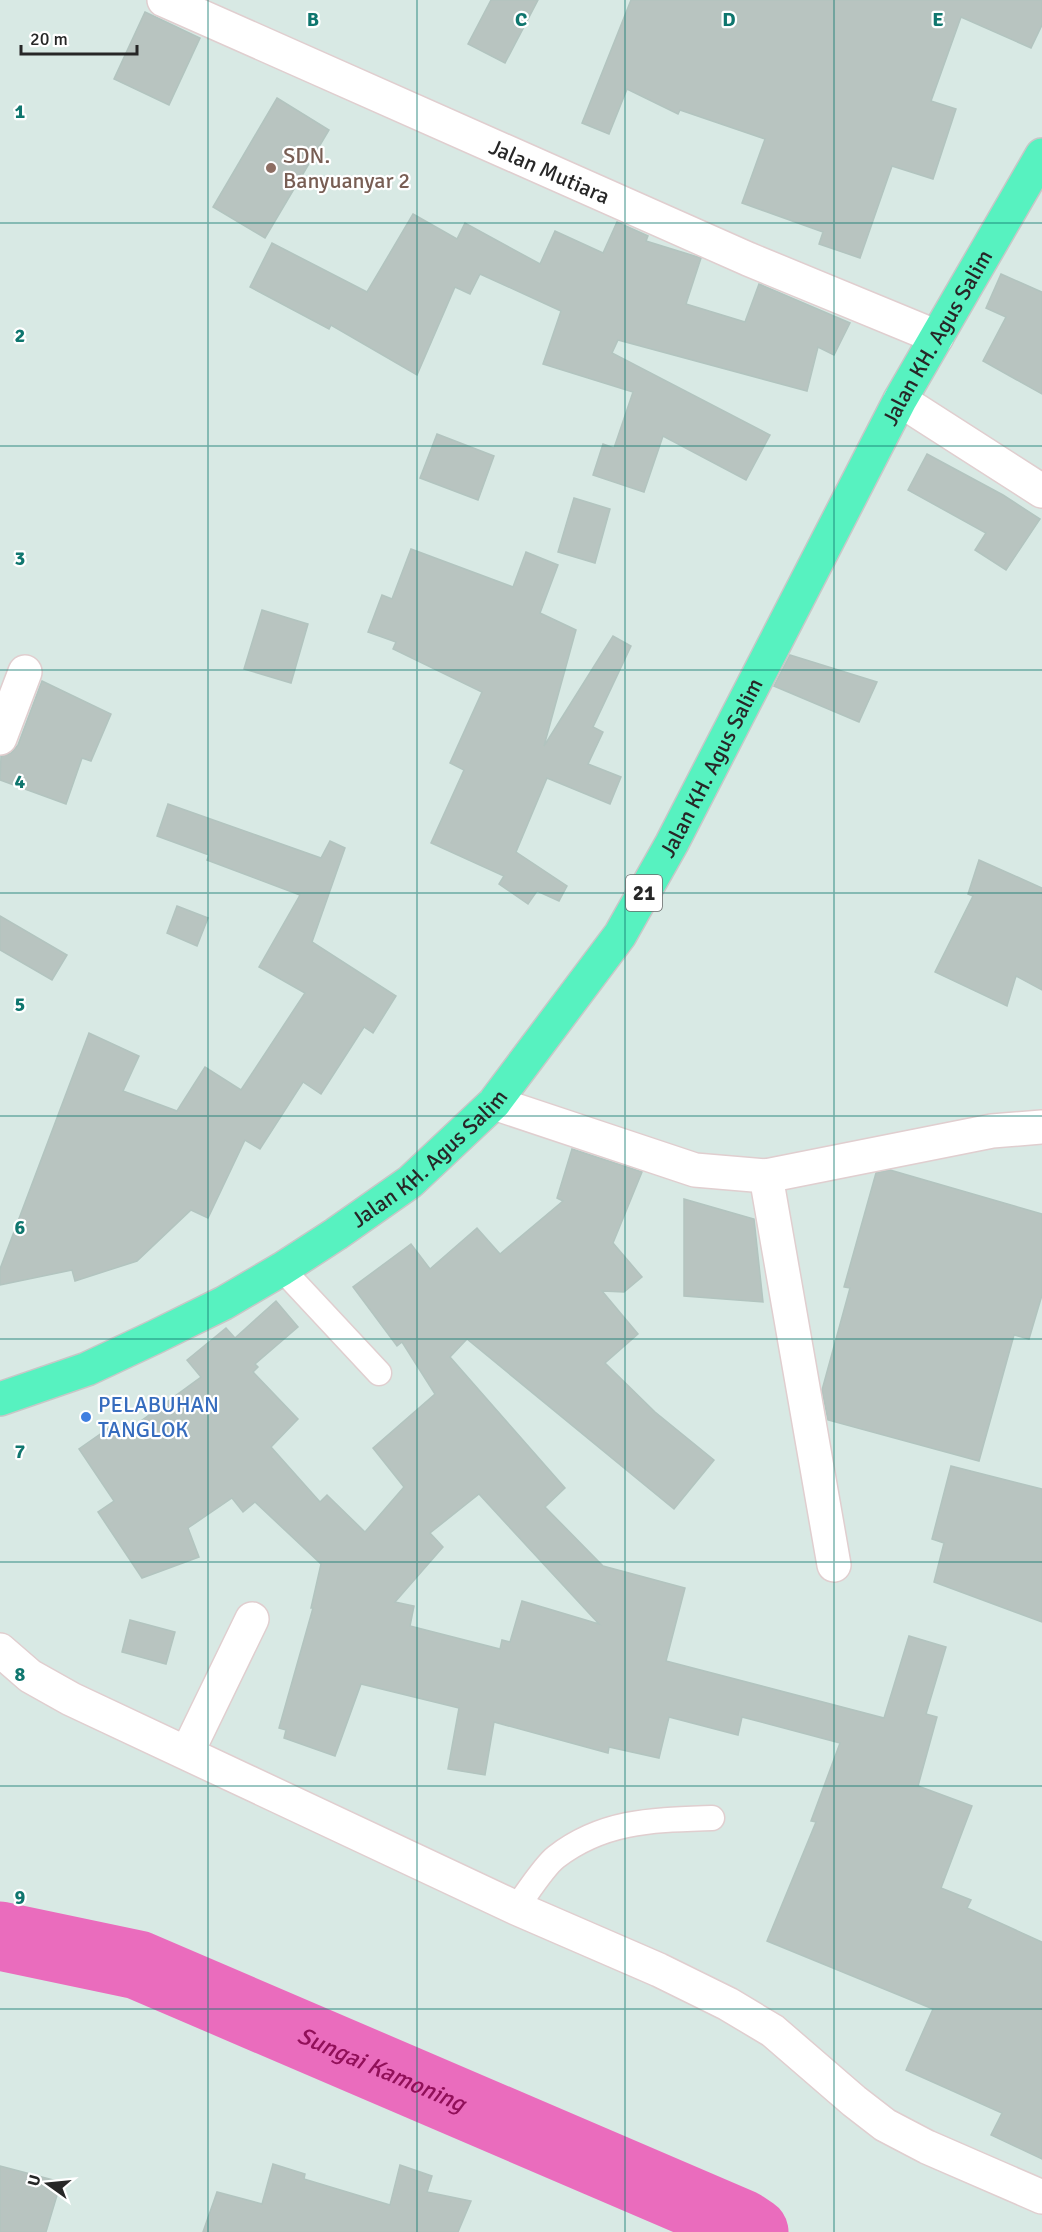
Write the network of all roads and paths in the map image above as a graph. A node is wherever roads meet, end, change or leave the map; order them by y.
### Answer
1 (164, 0) edge
2 (1042, 155) edge
3 (937, 338) junction
4 (900, 400) junction
5 (1042, 491) edge
6 (24, 672) dead end
7 (0, 738) edge
8 (494, 1103) junction
9 (1042, 1127) edge
10 (766, 1176) junction
11 (282, 1269) junction
12 (379, 1372) dead end
13 (0, 1400) edge
14 (834, 1565) dead end
15 (252, 1619) dead end
16 (0, 1650) edge
17 (187, 1753) junction
18 (712, 1818) dead end
19 (516, 1908) junction
20 (1042, 2197) edge

1 - 3 street, Jalan Mutiara
2 - 3 highway, Jalan KH. Agus Salim / 21
3 - 4 highway, Jalan KH. Agus Salim / 21
4 - 5 street
4 - 8 highway, Jalan KH. Agus Salim / 21
6 - 7 street
8 - 10 street
8 - 11 highway, Jalan KH. Agus Salim / 21
9 - 10 street
10 - 14 street
11 - 12 lane
11 - 13 highway, Jalan KH. Agus Salim / 21
15 - 17 street
16 - 17 street
17 - 19 street
18 - 19 lane
19 - 20 street

